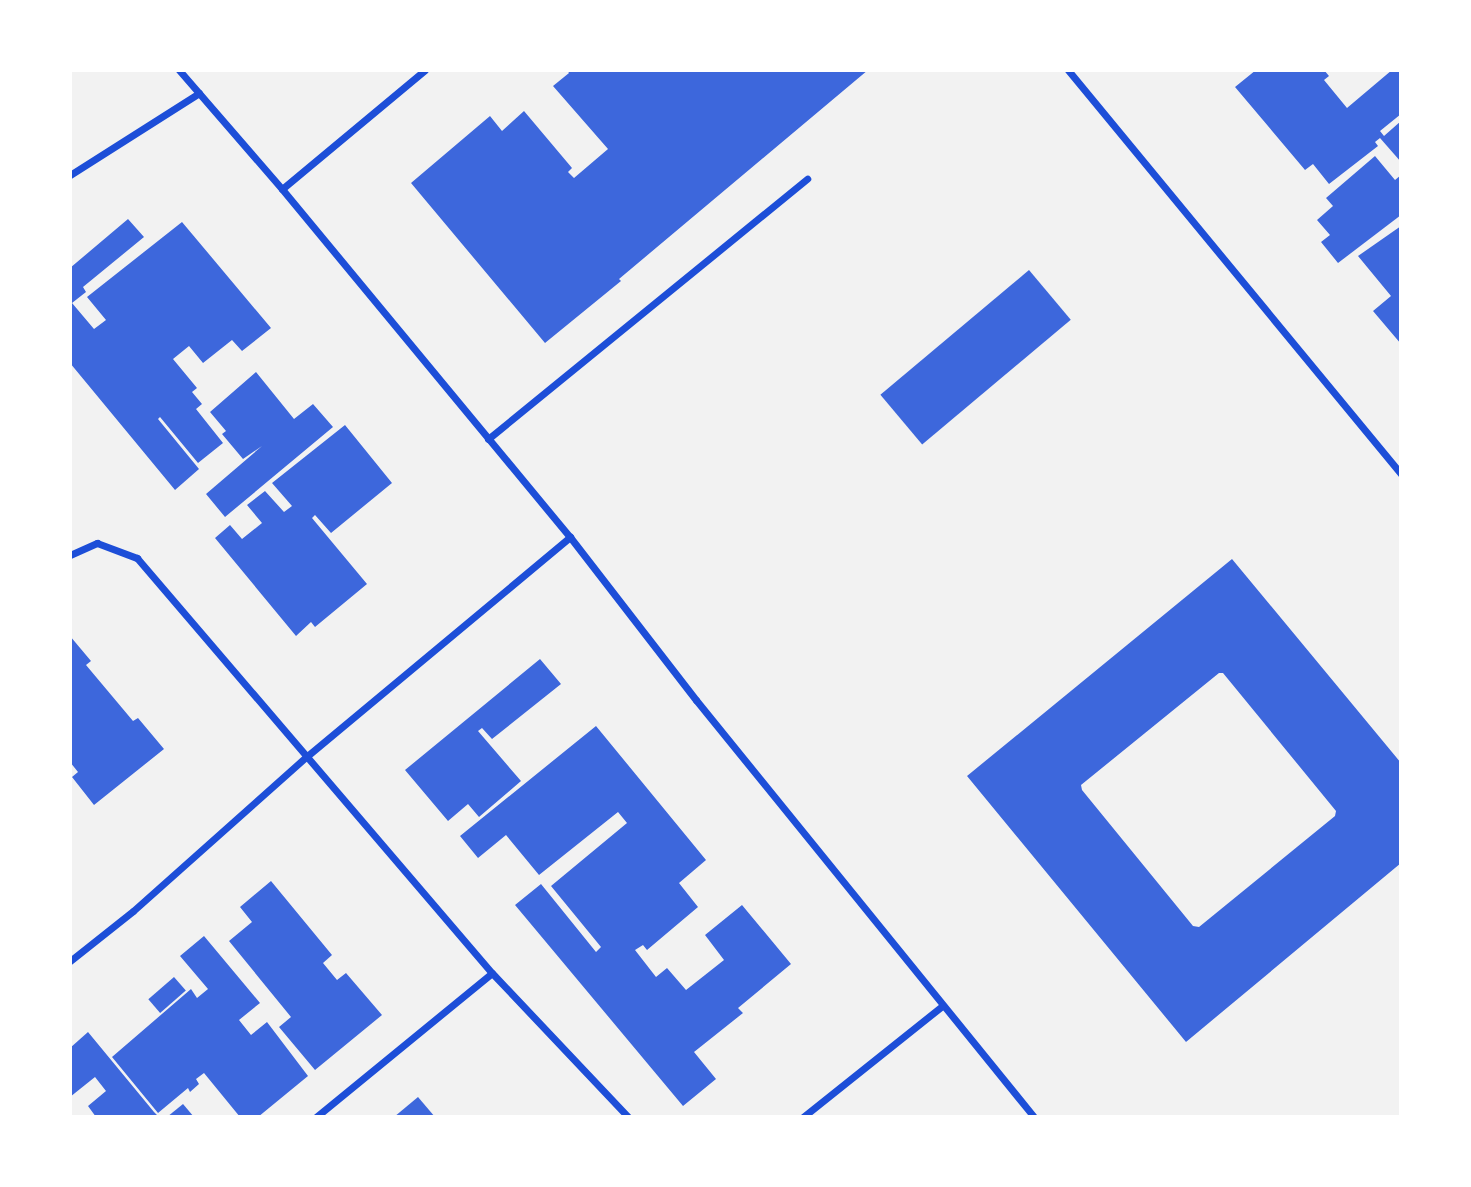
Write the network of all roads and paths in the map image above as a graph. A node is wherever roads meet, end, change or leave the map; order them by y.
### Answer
1 (179, 70) edge
2 (425, 70) edge
3 (1068, 70) edge
4 (199, 93) junction
5 (70, 175) edge
6 (807, 179) dead end
7 (282, 189) junction
8 (488, 439) junction
9 (1401, 474) edge
10 (570, 537) junction
11 (70, 555) edge
12 (306, 757) junction
13 (70, 961) edge
14 (492, 973) junction
15 (942, 1006) junction
16 (316, 1117) edge
17 (628, 1117) edge
18 (803, 1117) edge
19 (1034, 1117) edge

1 - 4 street
2 - 7 street
3 - 9 street
4 - 5 street
4 - 7 street
6 - 8 street
7 - 8 street
8 - 10 street
10 - 12 street
10 - 15 street
11 - 12 street
12 - 13 street
12 - 14 street
14 - 16 street
14 - 17 street
15 - 18 street
15 - 19 street

